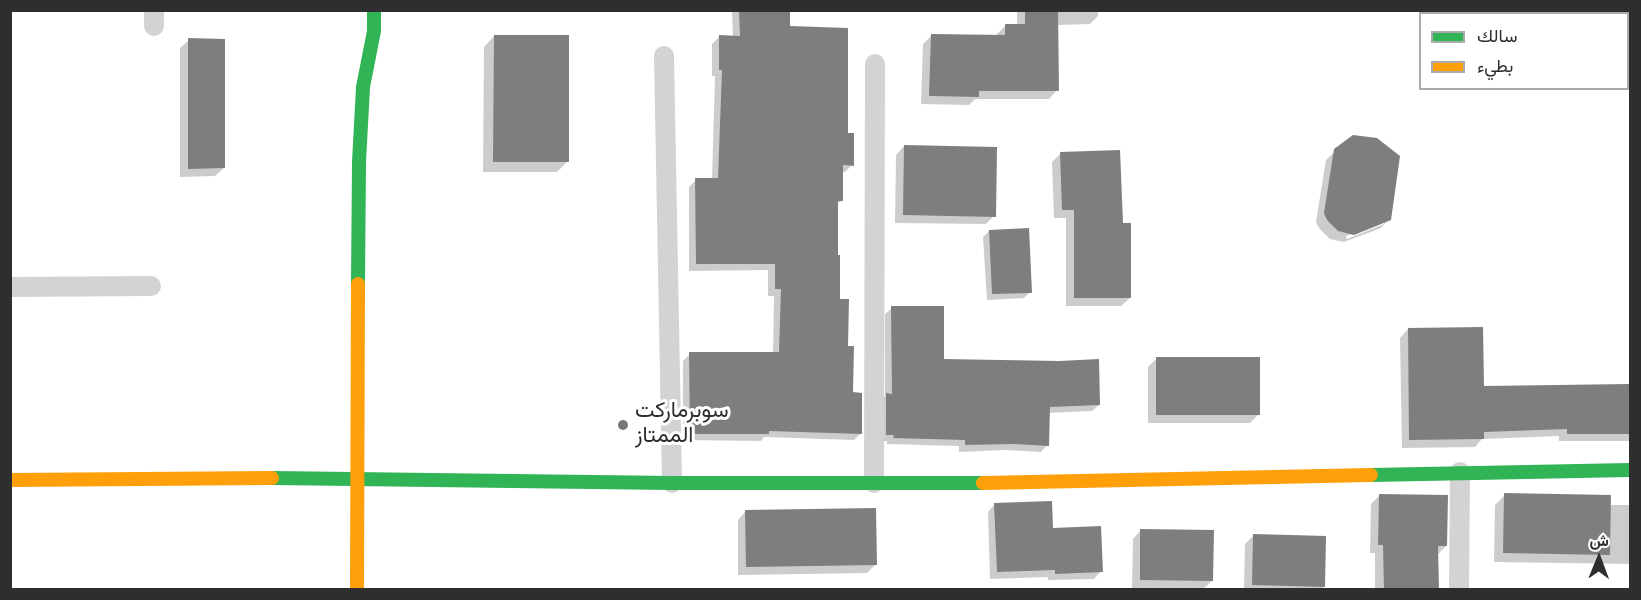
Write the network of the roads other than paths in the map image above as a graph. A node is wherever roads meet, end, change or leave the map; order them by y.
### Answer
1 (374, 10) edge
2 (664, 56) dead end
3 (875, 64) dead end
4 (151, 286) dead end
5 (10, 287) edge
6 (1630, 470) edge
7 (1460, 472) junction
8 (357, 478) junction
9 (10, 480) edge
10 (672, 483) junction
11 (874, 483) junction
12 (357, 590) edge
13 (1459, 590) edge

1 - 8 street
2 - 10 street
3 - 11 street
4 - 5 street
6 - 7 street
7 - 11 street
7 - 13 street
8 - 9 street
8 - 10 street
8 - 12 street
10 - 11 street

